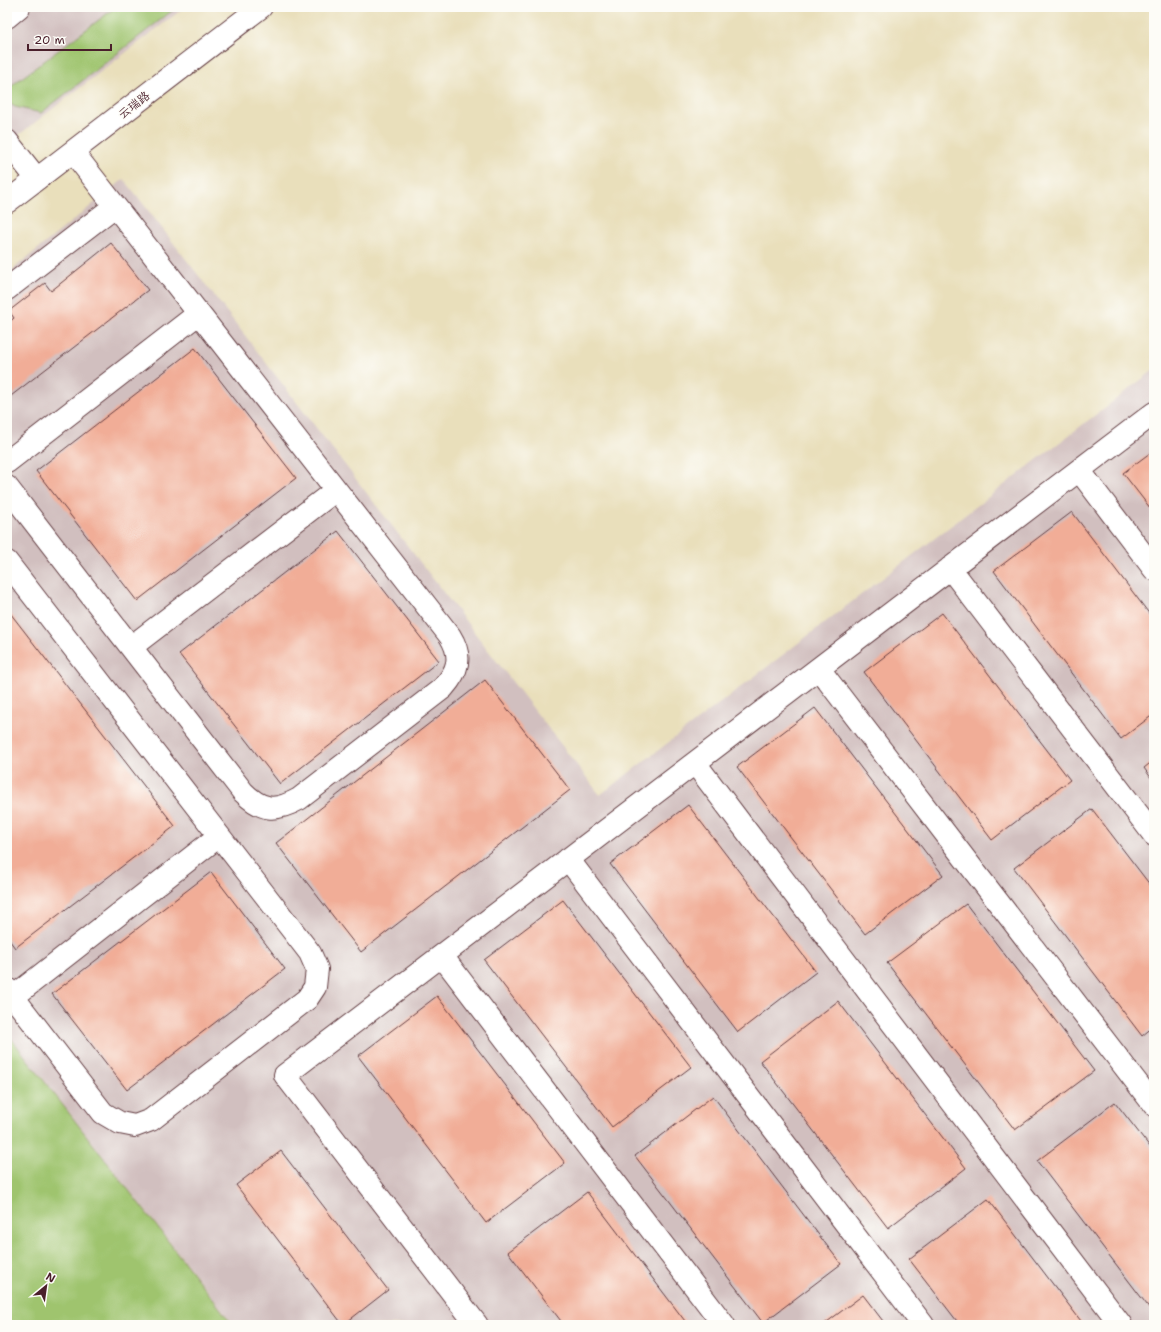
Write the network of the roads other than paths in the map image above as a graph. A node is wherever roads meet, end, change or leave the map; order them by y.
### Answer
1 (261, 7) edge
2 (7, 141) edge
3 (73, 152) junction
4 (37, 179) junction
5 (7, 202) edge
6 (115, 206) junction
7 (7, 289) edge
8 (198, 314) junction
9 (1154, 413) edge
10 (7, 462) edge
11 (1078, 470) junction
12 (7, 487) edge
13 (336, 490) junction
14 (7, 562) edge
15 (950, 568) junction
16 (1154, 570) edge
17 (131, 647) junction
18 (819, 669) junction
19 (695, 763) junction
20 (1154, 835) edge
21 (219, 836) junction
22 (568, 859) junction
23 (442, 956) junction
24 (10, 993) edge
25 (1154, 1105) edge
26 (477, 1325) edge
27 (724, 1325) edge
28 (923, 1325) edge
29 (1121, 1325) edge

1 - 3 street, 云瑞路
2 - 4 street
3 - 4 street, 云瑞路
3 - 6 street
4 - 5 street, 云瑞路
6 - 7 street
6 - 8 street
8 - 10 street
8 - 13 street
9 - 11 street
11 - 15 street
11 - 16 street
12 - 17 street
13 - 17 street
13 - 17 street
14 - 21 street
15 - 18 street
15 - 20 street
18 - 19 street
18 - 25 street
19 - 22 street
19 - 29 street
21 - 24 street
21 - 24 street
22 - 23 street
22 - 28 street
23 - 26 street
23 - 27 street

